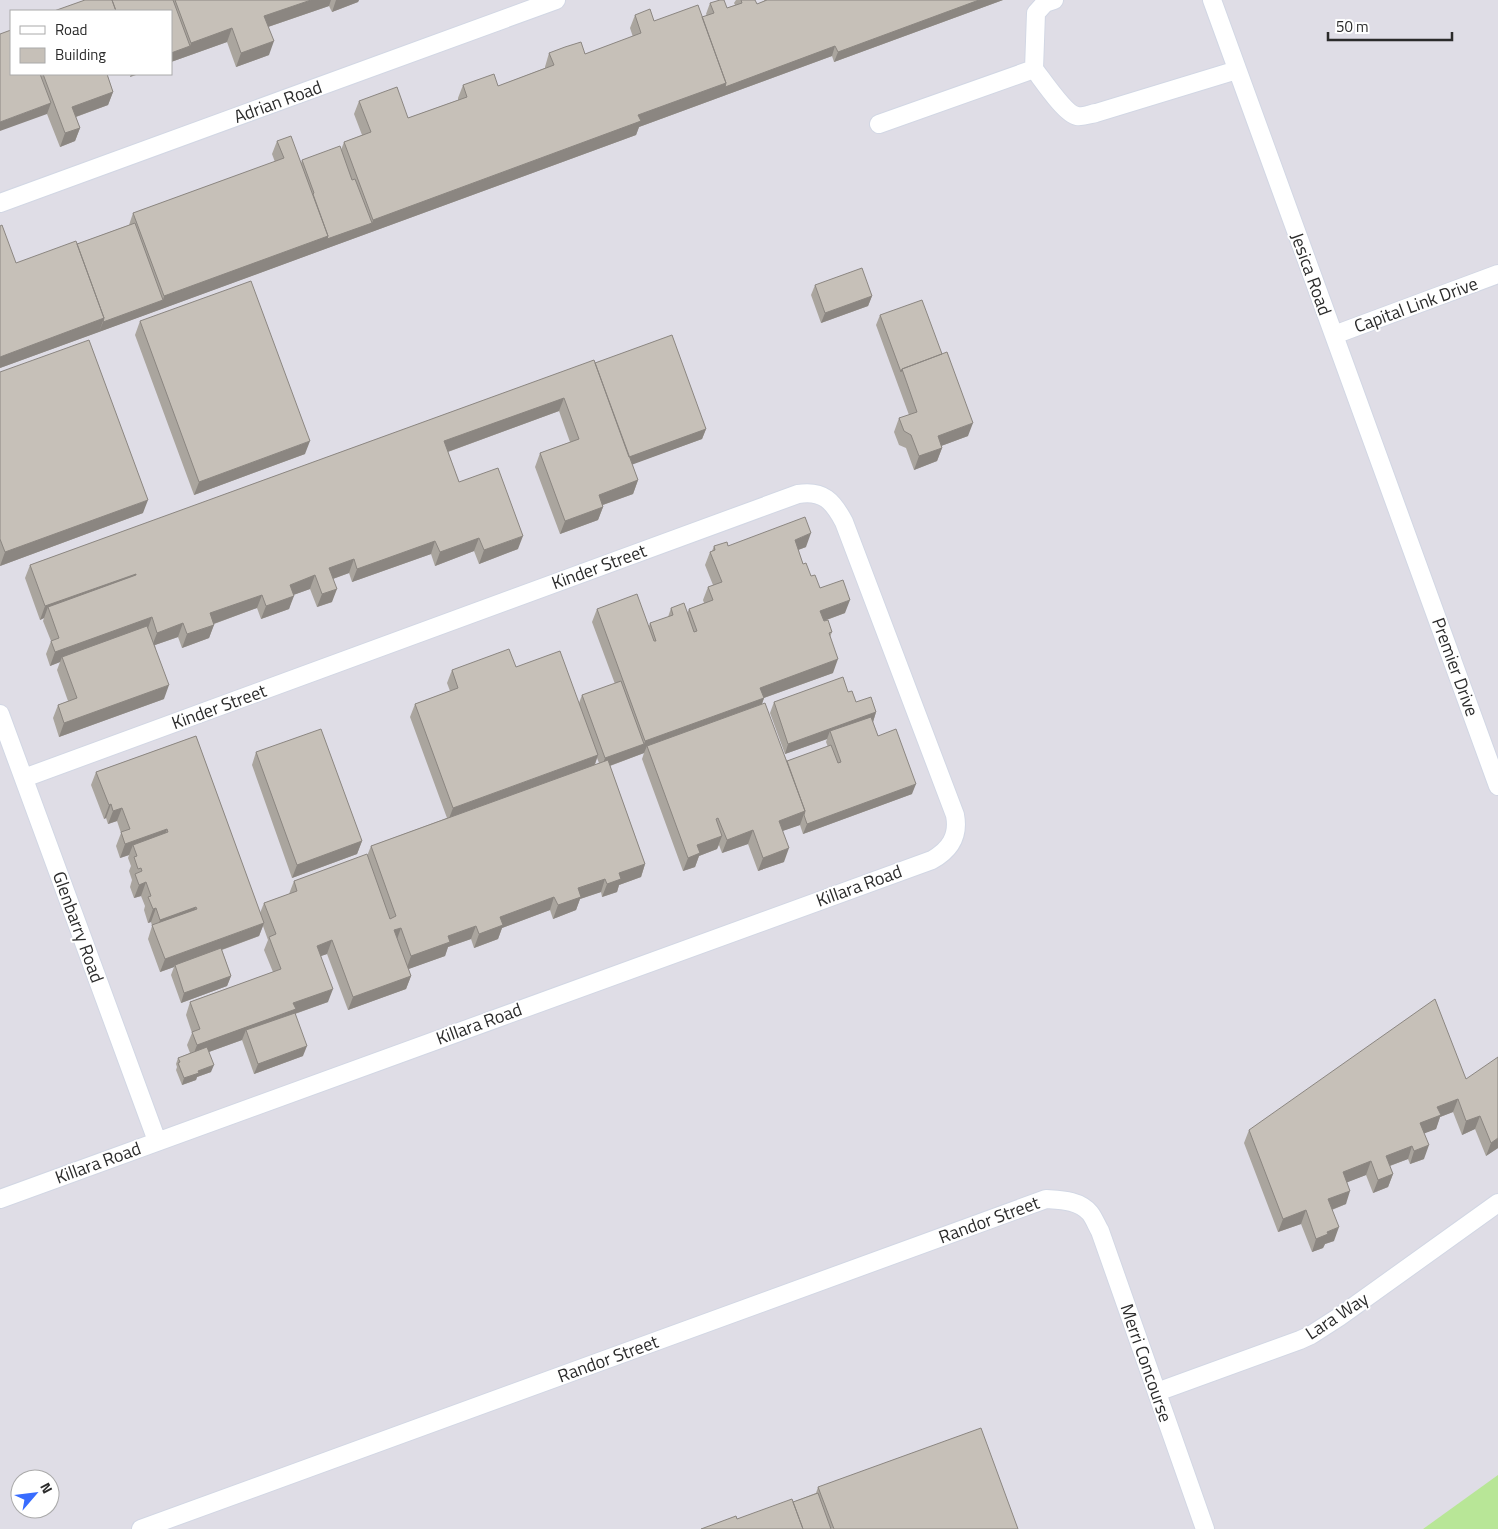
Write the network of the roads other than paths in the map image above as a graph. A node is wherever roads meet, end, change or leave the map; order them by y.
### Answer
1 (556, 0) edge
2 (1054, 0) edge
3 (1212, 0) edge
4 (1034, 69) junction
5 (1237, 70) junction
6 (879, 124) dead end
7 (0, 203) edge
8 (1498, 274) edge
9 (1334, 335) junction
10 (1412, 548) joint
11 (0, 714) edge
12 (24, 778) junction
13 (1498, 786) edge
14 (952, 842) joint
15 (157, 1141) junction
16 (0, 1199) edge
17 (1498, 1203) edge
18 (1076, 1204) joint
19 (1157, 1392) junction
20 (141, 1529) edge
21 (1205, 1529) edge

1 - 7 street, Adrian Road
2 - 4 street
3 - 5 street, Jesica Road
4 - 5 street
4 - 6 street
5 - 9 street, Jesica Road
8 - 9 street, Capital Link Drive
9 - 10 street, Jesica Road
10 - 13 street, Premier Drive
11 - 12 street, Glenbarry Road
12 - 14 street, Kinder Street
12 - 15 street, Glenbarry Road
14 - 15 street, Killara Road
15 - 16 street, Killara Road
17 - 19 street, Lara Way
18 - 19 street, Merri Concourse
18 - 20 street, Randor Street
19 - 21 street, Merri Concourse

